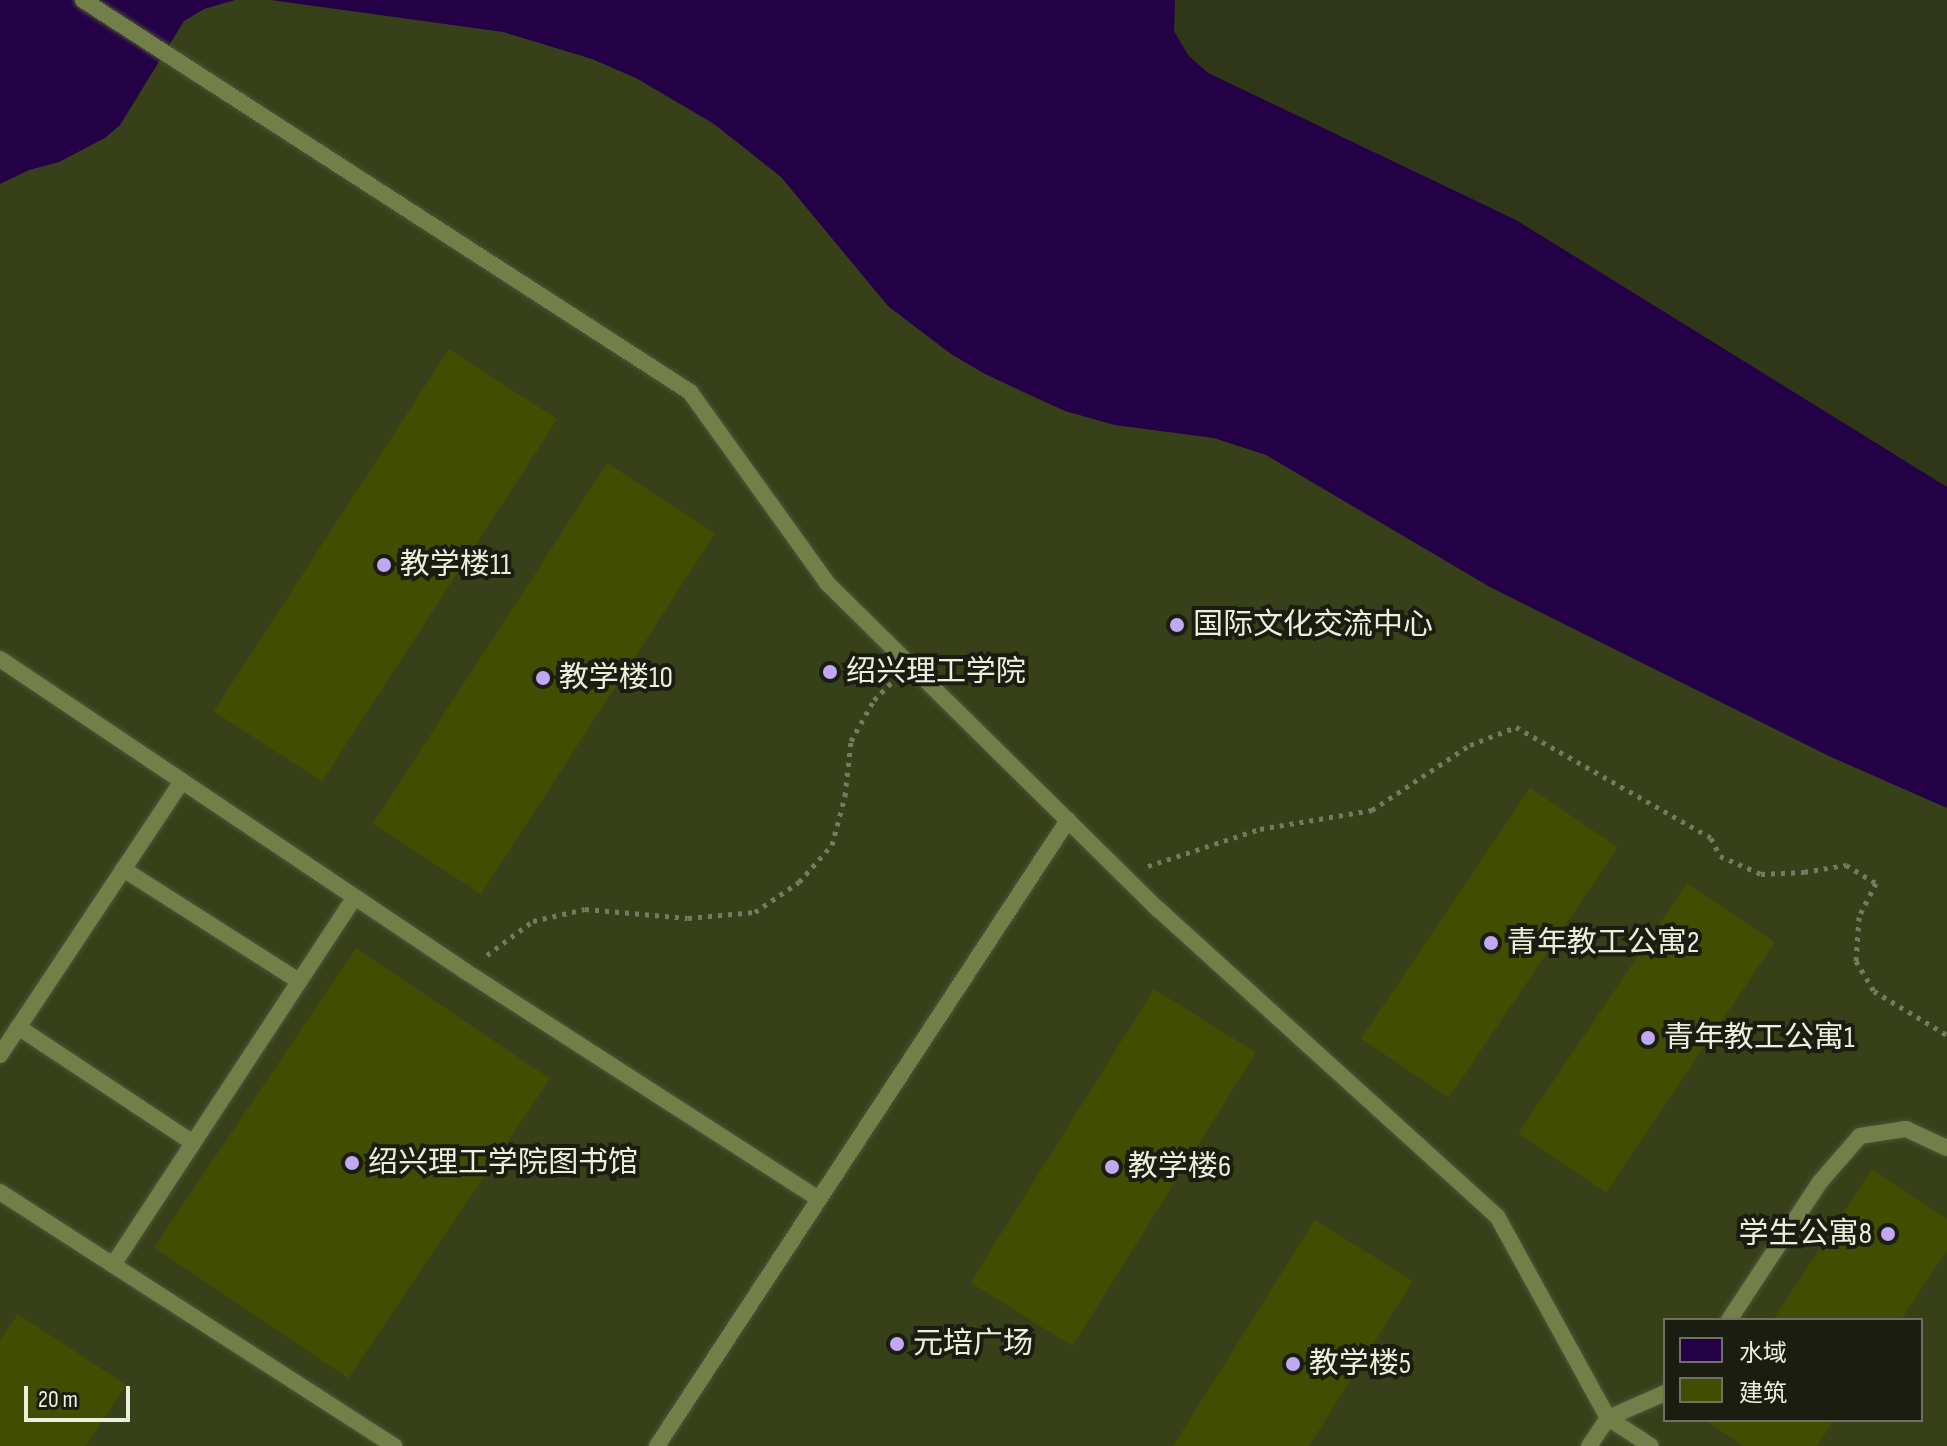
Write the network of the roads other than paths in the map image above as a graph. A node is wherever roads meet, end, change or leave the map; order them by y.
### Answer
1 (83, 0) edge
2 (0, 659) edge
3 (182, 781) junction
4 (1068, 820) junction
5 (123, 869) junction
6 (355, 897) junction
7 (299, 981) junction
8 (18, 1027) junction
9 (0, 1055) edge
10 (193, 1143) junction
11 (1947, 1148) edge
12 (0, 1192) edge
13 (819, 1199) junction
14 (113, 1265) junction
15 (1730, 1318) edge
16 (1663, 1394) edge
17 (1608, 1418) junction
18 (394, 1446) edge
19 (657, 1446) edge
20 (1589, 1446) edge
21 (1651, 1446) edge

1 - 4 lane
2 - 3 lane
3 - 5 lane
3 - 6 lane
4 - 13 lane
4 - 17 lane
5 - 7 lane
5 - 8 lane
6 - 7 lane
6 - 13 lane
7 - 10 lane
8 - 9 lane
8 - 10 lane
10 - 14 lane
11 - 15 lane
12 - 14 lane
13 - 19 lane
14 - 18 lane
16 - 17 lane
17 - 20 lane
17 - 21 lane

